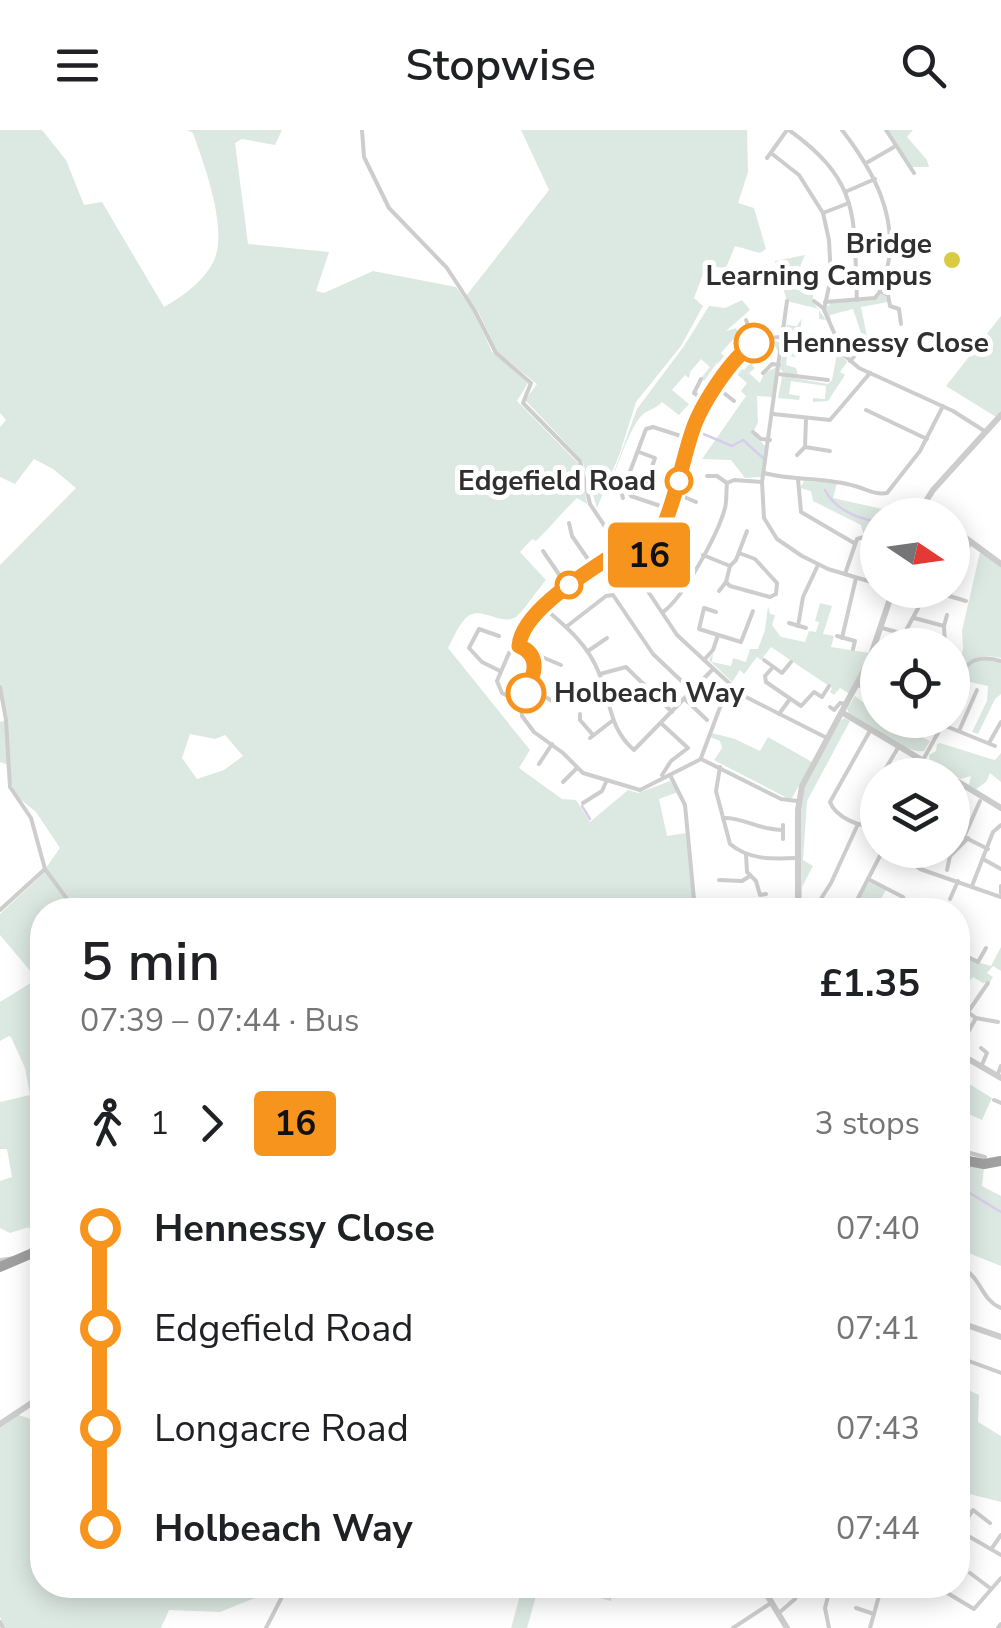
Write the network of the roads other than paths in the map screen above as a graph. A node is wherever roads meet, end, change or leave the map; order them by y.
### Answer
1 (362, 130) edge
2 (788, 130) edge
3 (842, 130) edge
4 (886, 130) edge
5 (774, 132) edge
6 (782, 138) junction
7 (894, 146) junction
8 (866, 163) junction
9 (914, 174) dead end
10 (875, 179) junction
11 (845, 192) junction
12 (849, 203) junction
13 (822, 213) junction
14 (881, 292) junction
15 (857, 300) junction
16 (787, 301) dead end
17 (814, 301) dead end
18 (824, 305) junction
19 (746, 320) dead end
20 (901, 324) dead end
21 (810, 335) dead end
22 (832, 335) junction
23 (782, 337) junction
24 (891, 337) dead end
25 (755, 342) junction
26 (881, 344) junction
27 (903, 352) dead end
28 (850, 361) junction
29 (779, 365) junction
30 (762, 373) dead end
31 (870, 373) junction
32 (778, 374) junction
33 (701, 379) dead end
34 (828, 380) dead end
35 (716, 386) junction
36 (734, 401) dead end
37 (707, 402) junction
38 (943, 406) junction
39 (866, 410) dead end
40 (773, 414) junction
41 (1001, 415) edge
42 (806, 419) junction
43 (753, 432) dead end
44 (986, 432) junction
45 (690, 439) junction
46 (927, 439) junction
47 (770, 440) junction
48 (805, 447) junction
49 (830, 451) dead end
50 (639, 452) junction
51 (797, 455) dead end
52 (764, 473) junction
53 (706, 476) dead end
54 (798, 479) junction
55 (762, 482) junction
56 (728, 483) junction
57 (646, 484) dead end
58 (675, 493) junction
59 (930, 498) edge
60 (696, 502) dead end
61 (668, 509) junction
62 (570, 524) dead end
63 (639, 526) dead end
64 (747, 530) dead end
65 (658, 537) junction
66 (860, 539) edge
67 (971, 542) edge
68 (854, 543) junction
69 (622, 549) junction
70 (543, 551) dead end
71 (739, 553) junction
72 (702, 555) junction
73 (1001, 564) edge
74 (818, 565) junction
75 (730, 566) junction
76 (633, 567) junction
77 (594, 568) junction
78 (672, 570) dead end
79 (845, 574) junction
80 (856, 578) junction
81 (860, 579) edge
82 (726, 582) junction
83 (685, 585) junction
84 (567, 586) junction
85 (719, 591) dead end
86 (544, 608) junction
87 (888, 608) edge
88 (920, 608) edge
89 (753, 611) dead end
90 (663, 612) junction
91 (716, 612) dead end
92 (947, 614) dead end
93 (914, 618) junction
94 (790, 623) dead end
95 (798, 626) junction
96 (944, 626) joint
97 (566, 627) junction
98 (806, 628) dead end
99 (882, 628) edge
100 (908, 628) edge
101 (497, 636) dead end
102 (718, 636) junction
103 (608, 638) dead end
104 (519, 646) junction
105 (852, 649) dead end
106 (588, 651) junction
107 (534, 660) junction
108 (704, 660) junction
109 (764, 660) dead end
110 (1001, 661) edge
111 (791, 662) dead end
112 (970, 663) edge
113 (558, 665) dead end
114 (772, 667) junction
115 (713, 669) junction
116 (500, 671) junction
117 (600, 674) junction
118 (860, 681) edge
119 (569, 684) dead end
120 (858, 685) joint
121 (829, 686) dead end
122 (0, 687) edge
123 (529, 687) junction
124 (648, 691) junction
125 (692, 691) junction
126 (974, 693) dead end
127 (684, 699) junction
128 (790, 699) junction
129 (521, 703) junction
130 (970, 703) edge
131 (637, 704) dead end
132 (719, 704) dead end
133 (838, 709) junction
134 (672, 712) junction
135 (779, 714) junction
136 (578, 718) dead end
137 (612, 720) junction
138 (707, 720) dead end
139 (860, 722) edge
140 (1001, 722) edge
141 (662, 724) junction
142 (970, 735) edge
143 (828, 738) junction
144 (866, 738) edge
145 (885, 738) edge
146 (552, 744) junction
147 (898, 746) junction
148 (891, 758) edge
149 (919, 758) edge
150 (701, 759) junction
151 (538, 764) dead end
152 (720, 767) junction
153 (577, 768) junction
154 (662, 772) dead end
155 (670, 776) junction
156 (607, 780) junction
157 (563, 782) dead end
158 (970, 789) edge
159 (798, 801) junction
160 (980, 801) dead end
161 (586, 804) dead end
162 (1001, 808) edge
163 (723, 818) junction
164 (858, 824) joint
165 (1001, 825) edge
166 (970, 827) edge
167 (783, 839) dead end
168 (970, 840) edge
169 (989, 849) junction
170 (746, 854) junction
171 (798, 858) junction
172 (983, 859) junction
173 (874, 868) edge
174 (919, 868) edge
175 (45, 869) junction
176 (1001, 869) edge
177 (750, 876) junction
178 (868, 879) junction
179 (718, 880) dead end
180 (958, 881) junction
181 (975, 888) junction
182 (999, 892) edge
183 (976, 896) dead end
184 (750, 897) dead end
185 (66, 898) edge
186 (695, 898) edge
187 (798, 898) edge
188 (821, 898) edge
189 (858, 898) edge
190 (904, 898) edge
191 (950, 898) edge
192 (0, 910) edge
193 (986, 948) dead end
194 (970, 958) edge
195 (985, 984) dead end
196 (970, 1009) edge
197 (970, 1014) edge
198 (976, 1018) junction
199 (998, 1022) dead end
200 (970, 1029) edge
201 (981, 1048) dead end
202 (970, 1059) edge
203 (1001, 1066) edge
204 (981, 1067) junction
205 (999, 1077) edge
206 (970, 1152) edge
207 (985, 1156) dead end
208 (970, 1161) edge
209 (1001, 1161) edge
210 (30, 1254) edge
211 (0, 1263) edge
212 (970, 1272) edge
213 (1001, 1308) edge
214 (970, 1326) edge
215 (1001, 1337) edge
216 (970, 1362) edge
217 (1001, 1372) edge
218 (30, 1404) edge
219 (0, 1424) edge
220 (970, 1512) edge
221 (990, 1522) dead end
222 (1001, 1535) edge
223 (970, 1536) edge
224 (992, 1548) junction
225 (1001, 1555) edge
226 (970, 1573) dead end
227 (1001, 1578) edge
228 (990, 1589) junction
229 (281, 1598) edge
230 (768, 1598) edge
231 (795, 1598) edge
232 (828, 1598) edge
233 (878, 1598) edge
234 (956, 1598) edge
235 (771, 1603) junction
236 (856, 1609) dead end
237 (778, 1613) junction
238 (874, 1614) junction
239 (744, 1621) junction
240 (266, 1628) edge
241 (733, 1628) edge
242 (748, 1628) edge
243 (787, 1628) edge
244 (829, 1628) edge
245 (870, 1628) edge

1 - 69 street
2 - 6 street
2 - 11 street
3 - 8 street
4 - 7 street
5 - 6 street
6 - 13 street
7 - 8 street
7 - 9 street
8 - 10 street
10 - 11 street
10 - 14 street
11 - 12 street
12 - 13 street
12 - 15 street
13 - 18 street
14 - 15 street
14 - 20 street
15 - 18 street
16 - 23 street
17 - 18 street
18 - 22 street
19 - 25 street
21 - 22 street
22 - 28 street
23 - 25 street
23 - 29 street
24 - 26 street
25 - 35 street
26 - 27 street
26 - 28 street
28 - 31 street
29 - 30 street
29 - 32 street
31 - 38 street
31 - 42 street
32 - 34 street
32 - 40 street
33 - 37 street
35 - 36 street
35 - 37 street
37 - 45 street
38 - 44 street
38 - 46 street
39 - 46 street
40 - 42 street
40 - 47 street
41 - 44 street
42 - 48 street
43 - 47 street
44 - 59 street
45 - 50 street
45 - 58 street
46 - 54 street
47 - 52 street
48 - 49 street
48 - 51 street
50 - 57 street
50 - 61 street
52 - 54 street
52 - 55 street
53 - 56 street
54 - 68 street
55 - 56 street
55 - 74 street
56 - 72 street
58 - 60 street
58 - 61 street
61 - 65 street
62 - 77 street
63 - 65 street
64 - 71 street
65 - 76 street
66 - 68 street
67 - 73 street
68 - 79 street
69 - 76 street
69 - 77 street
70 - 84 street
71 - 75 street
71 - 82 street
72 - 75 street
72 - 83 street
74 - 79 street
74 - 95 street
75 - 82 street
76 - 90 street
77 - 84 street
78 - 83 street
79 - 80 street
80 - 81 street
80 - 105 street
82 - 85 street
83 - 90 street
84 - 86 street
86 - 97 street
86 - 104 street
87 - 99 street
88 - 93 street
89 - 102 street
90 - 108 street
91 - 102 street
92 - 96 street
93 - 96 street
93 - 100 street
94 - 95 street
95 - 98 street
97 - 106 street
97 - 125 street
101 - 116 street
102 - 108 street
103 - 106 street
104 - 107 street
104 - 116 street
106 - 117 street
107 - 113 street
107 - 123 street
108 - 115 street
109 - 114 street
110 - 112 street
111 - 114 street
114 - 128 street
115 - 125 street
115 - 135 street
116 - 129 street
117 - 124 street
117 - 137 street
118 - 120 street
119 - 123 street
120 - 133 street
121 - 128 street
122 - 175 street
123 - 129 street
124 - 131 street
124 - 134 street
125 - 127 street
126 - 130 street
127 - 134 street
127 - 138 street
128 - 135 street
129 - 146 street
132 - 150 street
133 - 139 street
133 - 143 street
134 - 141 street
135 - 143 street
136 - 137 street
137 - 141 street
140 - 142 street
141 - 154 street
143 - 159 street
144 - 164 street
145 - 147 street
146 - 151 street
146 - 153 street
147 - 148 street
147 - 149 street
150 - 152 street
150 - 155 street
152 - 159 street
152 - 163 street
153 - 156 street
153 - 157 street
155 - 156 street
155 - 186 street
156 - 161 street
158 - 162 street
159 - 171 street
160 - 166 street
163 - 167 street
163 - 170 street
164 - 188 street
165 - 169 street
168 - 169 street
169 - 172 street
170 - 171 street
170 - 177 street
171 - 187 street
172 - 176 street
172 - 181 street
173 - 178 street
174 - 180 street
175 - 185 street
175 - 192 street
177 - 179 street
177 - 184 street
178 - 189 street
178 - 190 street
180 - 181 street
180 - 191 street
181 - 182 street
181 - 183 street
193 - 194 street
195 - 196 street
197 - 198 street
198 - 199 street
198 - 200 street
201 - 204 street
202 - 204 street
203 - 205 street
204 - 205 street
206 - 207 street
208 - 209 highway
210 - 211 highway
212 - 213 street
214 - 215 street
216 - 217 street
218 - 219 street
220 - 221 street
222 - 224 street
223 - 224 street
224 - 225 street
226 - 228 street
227 - 228 street
228 - 234 street
229 - 240 street
230 - 235 street
231 - 237 street
232 - 244 street
233 - 238 street
235 - 237 street
235 - 239 street
236 - 238 street
237 - 243 street
238 - 245 street
239 - 241 street
239 - 242 street

